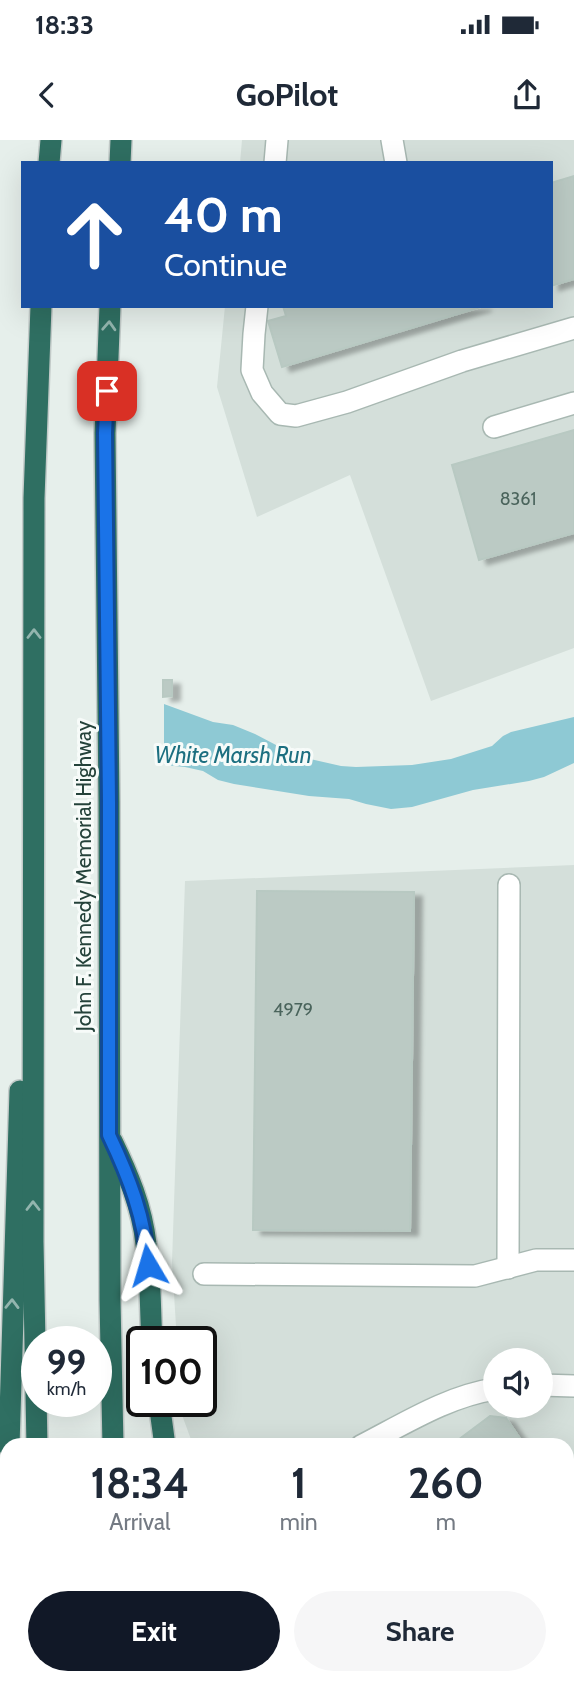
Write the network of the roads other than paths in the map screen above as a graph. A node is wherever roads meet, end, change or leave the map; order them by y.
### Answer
1 (51, 140) edge
2 (121, 140) edge
3 (277, 140) edge
4 (391, 140) edge
5 (49, 161) edge
6 (120, 161) edge
7 (275, 161) edge
8 (396, 161) edge
9 (41, 308) edge
10 (110, 308) edge
11 (257, 308) edge
12 (574, 328) edge
13 (574, 403) edge
14 (494, 427) dead end
15 (34, 702) junction
16 (509, 885) dead end
17 (109, 1135) junction
18 (574, 1260) edge
19 (508, 1268) junction
20 (204, 1274) dead end
21 (151, 1326) edge
22 (553, 1385) edge
23 (574, 1386) edge
24 (483, 1392) edge
25 (161, 1417) edge
26 (9, 1438) edge
27 (37, 1438) edge
28 (113, 1438) edge
29 (165, 1438) edge
30 (376, 1438) edge

1 - 5 highway
2 - 6 highway
3 - 7 lane
4 - 8 lane
15 -> 9 highway
17 -> 10 highway, John F. Kennedy Memorial Highway
11 - 12 lane
13 - 14 lane
26 -> 15 highway
27 -> 15 highway
16 - 19 lane
17 - 21 highway
17 - 28 highway, John F. Kennedy Memorial Highway
18 - 19 lane
19 - 20 lane
22 - 23 lane
24 - 30 lane
25 - 29 highway

